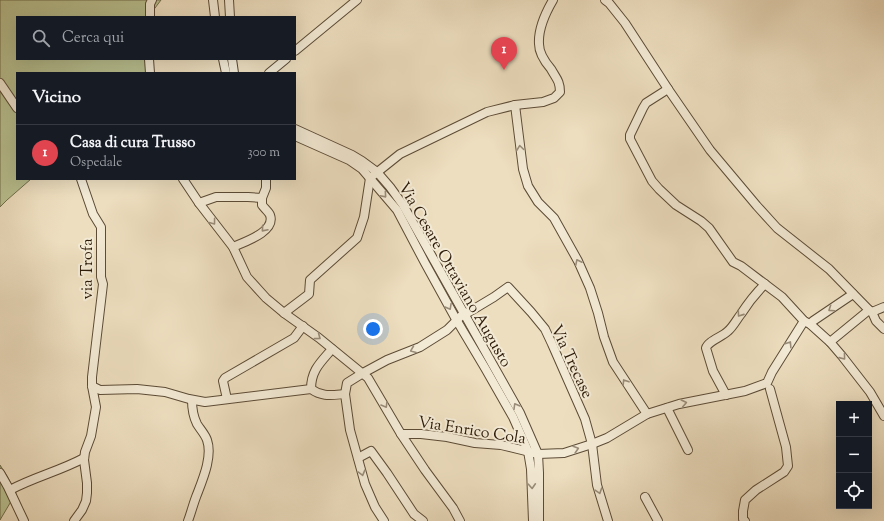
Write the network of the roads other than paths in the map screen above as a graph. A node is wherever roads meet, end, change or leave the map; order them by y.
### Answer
1 (152, 0) edge
2 (213, 0) edge
3 (229, 0) edge
4 (357, 0) edge
5 (553, 0) edge
6 (605, 0) edge
7 (150, 16) edge
8 (215, 16) edge
9 (230, 16) edge
10 (296, 50) edge
11 (150, 60) edge
12 (223, 60) edge
13 (232, 60) edge
14 (285, 60) edge
15 (150, 72) edge
16 (226, 72) edge
17 (234, 72) edge
18 (270, 72) edge
19 (0, 83) edge
20 (668, 89) junction
21 (515, 105) junction
22 (16, 107) edge
23 (296, 129) edge
24 (296, 136) edge
25 (377, 172) junction
26 (370, 178) junction
27 (81, 180) edge
28 (184, 180) edge
29 (266, 180) edge
30 (262, 198) junction
31 (198, 203) junction
32 (233, 247) junction
33 (765, 284) junction
34 (853, 294) junction
35 (884, 306) edge
36 (871, 311) junction
37 (284, 313) junction
38 (464, 313) junction
39 (457, 321) junction
40 (807, 323) junction
41 (302, 326) junction
42 (884, 329) edge
43 (830, 342) junction
44 (332, 349) junction
45 (363, 373) junction
46 (92, 386) junction
47 (311, 389) junction
48 (770, 390) dead end
49 (345, 394) junction
50 (726, 395) junction
51 (227, 399) junction
52 (192, 400) junction
53 (667, 408) junction
54 (647, 414) junction
55 (884, 416) edge
56 (401, 434) junction
57 (592, 444) junction
58 (688, 450) dead end
59 (528, 451) junction
60 (538, 454) junction
61 (84, 458) junction
62 (358, 458) junction
63 (0, 473) edge
64 (6, 487) edge
65 (645, 497) dead end
66 (24, 521) edge
67 (74, 521) edge
68 (188, 521) edge
69 (384, 521) edge
70 (423, 521) edge
71 (460, 521) edge
72 (533, 521) edge
73 (539, 521) edge
74 (608, 521) edge
75 (658, 521) edge
76 (745, 521) edge

1 - 7 street
2 - 8 street
3 - 9 street
4 - 10 street
5 - 21 street
6 - 20 street
11 - 15 street
12 - 16 street
13 - 17 street
14 - 18 street
19 - 22 street
20 - 33 street
20 - 34 street
21 - 25 street
54 -> 21 street
23 - 25 street, Via Cesare Ottaviano Augusto
24 - 26 street, Via Cesare Ottaviano Augusto
25 - 26 street
25 - 38 street, Via Cesare Ottaviano Augusto
26 - 37 street
26 -> 39 street, Via Cesare Ottaviano Augusto
27 - 46 street, via Trofa
28 - 31 street, Via Enrico Cola
29 - 30 street
30 - 31 street
30 -> 32 street
31 -> 32 street, Via Enrico Cola
32 - 37 street, Via Enrico Cola
33 - 40 street
33 -> 50 street
34 - 36 street
34 -> 40 street
35 - 36 street
36 - 42 street
36 - 43 street
37 - 41 street, Via Enrico Cola
38 - 39 street
38 - 57 street, Via Trecase
60 -> 38 street, Via Cesare Ottaviano Augusto
39 -> 45 street
39 - 59 street, Via Cesare Ottaviano Augusto
40 - 43 street
50 -> 40 street, Via Enrico Cola
41 -> 44 street, Via Enrico Cola
41 - 51 street
43 -> 55 street
44 - 45 street, Via Enrico Cola
44 - 47 street
45 - 49 street
45 -> 56 street, Via Enrico Cola
46 - 52 street
46 - 61 street, via Trofa
47 - 49 street
47 - 51 street
48 - 76 street
49 - 62 street
53 -> 50 street, Via Enrico Cola
51 - 52 street
52 - 68 street
53 - 54 street, Via Enrico Cola
53 - 58 street
54 - 57 street, Via Enrico Cola
56 - 59 street, Via Enrico Cola
56 - 71 street
60 -> 57 street, Via Enrico Cola
57 -> 74 street, Via Trecase
59 - 60 street, Via Enrico Cola
59 -> 72 street, Via Cesare Ottaviano Augusto
60 - 73 street
61 - 64 street
61 - 67 street
62 -> 69 street
62 - 70 street
63 - 64 street
64 - 66 street
65 - 75 street

